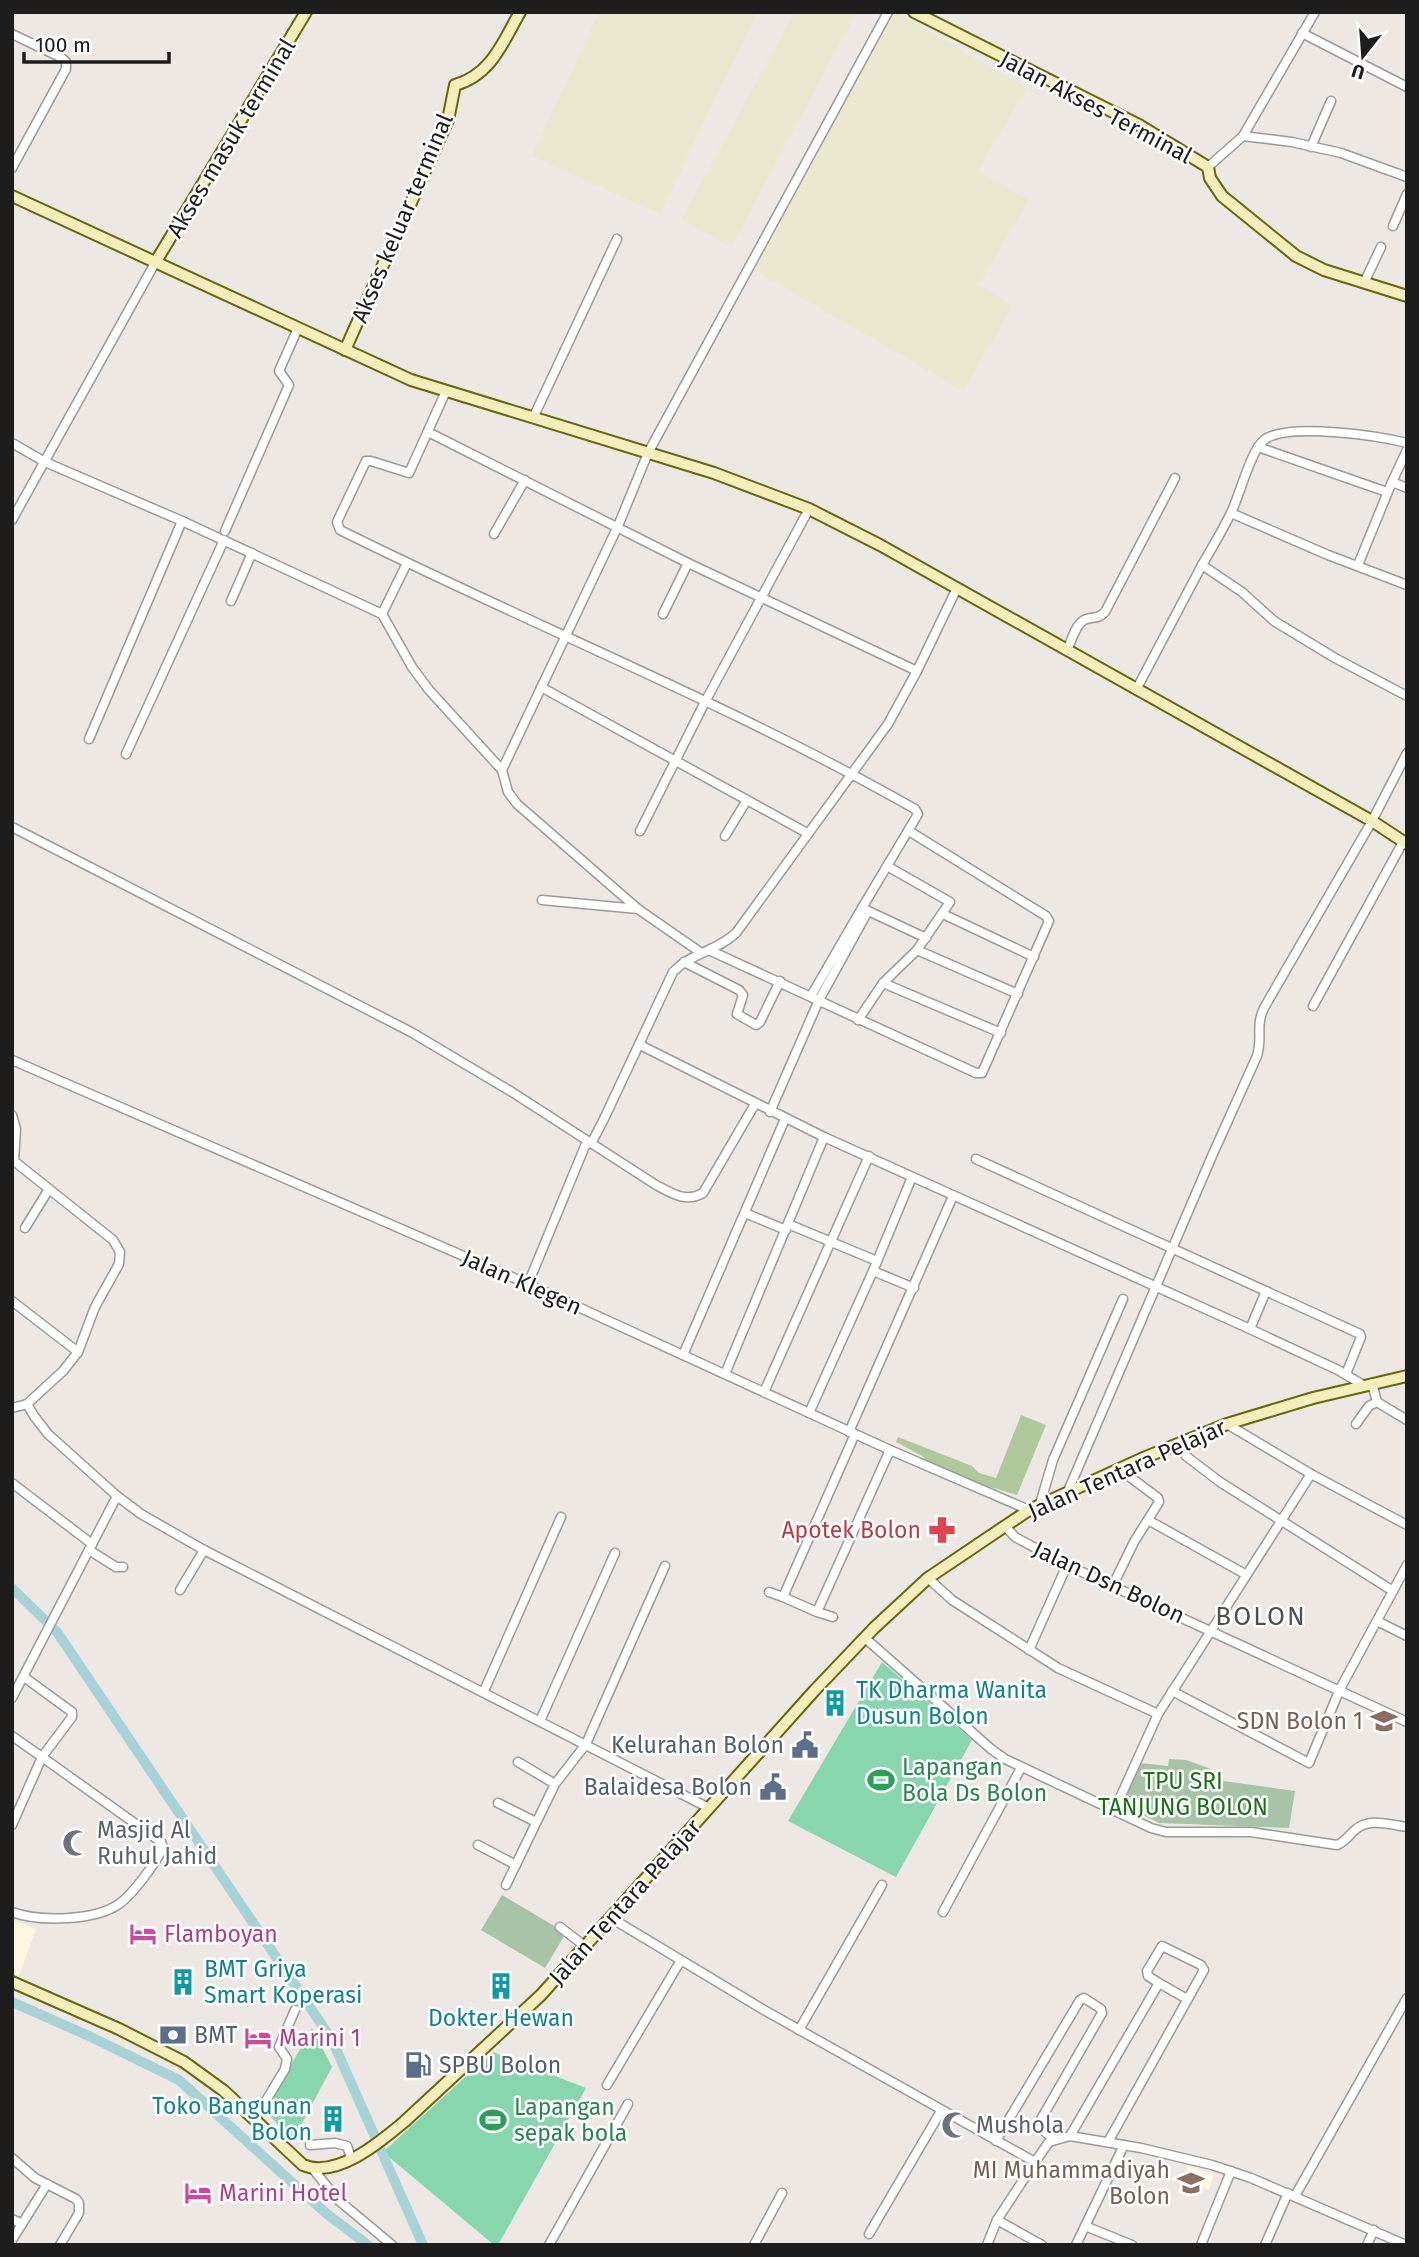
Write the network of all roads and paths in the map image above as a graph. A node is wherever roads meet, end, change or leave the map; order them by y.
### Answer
1 (306, 12) edge
2 (520, 12) edge
3 (888, 12) edge
4 (914, 12) edge
5 (1315, 12) edge
6 (1302, 33) junction
7 (12, 34) edge
8 (1407, 87) edge
9 (1331, 101) dead end
10 (1242, 136) junction
11 (1311, 147) junction
12 (1208, 167) junction
13 (12, 168) edge
14 (1407, 177) edge
15 (1407, 194) edge
16 (12, 196) edge
17 (1392, 226) dead end
18 (617, 239) dead end
19 (1381, 247) dead end
20 (155, 263) junction
21 (1364, 283) junction
22 (1407, 296) edge
23 (298, 328) junction
24 (345, 350) junction
25 (446, 391) junction
26 (534, 416) junction
27 (428, 432) junction
28 (12, 443) edge
29 (1407, 443) edge
30 (1258, 447) junction
31 (1407, 450) edge
32 (648, 453) junction
33 (45, 462) junction
34 (1175, 478) dead end
35 (525, 480) junction
36 (1392, 482) junction
37 (1407, 488) edge
38 (1387, 492) junction
39 (809, 509) junction
40 (1231, 513) junction
41 (12, 520) edge
42 (183, 521) junction
43 (618, 526) junction
44 (495, 534) dead end
45 (224, 536) junction
46 (252, 553) junction
47 (407, 563) junction
48 (688, 563) junction
49 (1202, 565) junction
50 (1358, 565) junction
51 (1407, 585) edge
52 (957, 589) junction
53 (762, 598) junction
54 (231, 601) dead end
55 (382, 614) junction
56 (663, 614) dead end
57 (566, 636) junction
58 (1067, 651) junction
59 (917, 671) junction
60 (541, 687) junction
61 (1136, 690) junction
62 (1407, 696) edge
63 (705, 702) junction
64 (89, 739) dead end
65 (126, 754) dead end
66 (1407, 754) edge
67 (677, 761) junction
68 (502, 770) junction
69 (852, 773) junction
70 (747, 800) junction
71 (1372, 821) junction
72 (12, 827) edge
73 (640, 831) dead end
74 (909, 831) junction
75 (807, 833) junction
76 (725, 836) dead end
77 (1405, 843) edge
78 (887, 866) junction
79 (542, 900) dead end
80 (638, 909) junction
81 (865, 909) junction
82 (943, 914) junction
83 (926, 938) junction
84 (917, 950) junction
85 (711, 951) junction
86 (701, 953) junction
87 (1034, 957) junction
88 (684, 962) junction
89 (780, 981) junction
90 (883, 983) junction
91 (1018, 994) junction
92 (815, 998) junction
93 (1313, 1006) dead end
94 (858, 1020) junction
95 (1001, 1033) junction
96 (640, 1045) junction
97 (12, 1060) edge
98 (755, 1104) junction
99 (770, 1112) junction
100 (12, 1115) edge
101 (785, 1119) junction
102 (824, 1138) junction
103 (590, 1142) junction
104 (869, 1156) junction
105 (976, 1159) dead end
106 (912, 1177) junction
107 (49, 1189) junction
108 (953, 1196) junction
109 (745, 1213) junction
110 (787, 1227) junction
111 (25, 1228) dead end
112 (833, 1242) junction
113 (1172, 1249) junction
114 (877, 1261) junction
115 (873, 1271) junction
116 (528, 1284) junction
117 (914, 1288) junction
118 (1156, 1288) junction
119 (1266, 1292) junction
120 (1123, 1299) dead end
121 (12, 1301) edge
122 (1250, 1329) junction
123 (78, 1352) junction
124 (683, 1355) junction
125 (725, 1374) junction
126 (1346, 1374) junction
127 (1407, 1376) edge
128 (1367, 1384) junction
129 (764, 1392) junction
130 (1377, 1402) junction
131 (27, 1404) junction
132 (12, 1408) edge
133 (810, 1413) junction
134 (1407, 1420) edge
135 (1227, 1424) junction
136 (1356, 1424) dead end
137 (852, 1433) junction
138 (1179, 1444) junction
139 (890, 1450) junction
140 (1122, 1467) junction
141 (1311, 1474) junction
142 (12, 1483) edge
143 (1068, 1491) junction
144 (117, 1496) junction
145 (1040, 1504) junction
146 (1028, 1510) junction
147 (561, 1517) dead end
148 (1281, 1519) junction
149 (1148, 1520) junction
150 (1407, 1525) edge
151 (1005, 1526) junction
152 (90, 1547) junction
153 (204, 1550) junction
154 (615, 1553) dead end
155 (1067, 1565) junction
156 (1407, 1565) edge
157 (665, 1566) dead end
158 (123, 1567) dead end
159 (1245, 1574) junction
160 (928, 1578) junction
161 (1113, 1585) junction
162 (180, 1590) dead end
163 (1393, 1591) junction
164 (769, 1592) dead end
165 (783, 1597) junction
166 (817, 1612) junction
167 (833, 1617) dead end
168 (1377, 1620) junction
169 (1210, 1630) junction
170 (1407, 1636) edge
171 (866, 1638) junction
172 (1029, 1650) junction
173 (24, 1677) junction
174 (1340, 1689) junction
175 (484, 1691) junction
176 (1172, 1691) junction
177 (12, 1698) edge
178 (1158, 1714) junction
179 (540, 1721) junction
180 (1407, 1722) edge
181 (12, 1736) edge
182 (586, 1744) junction
183 (42, 1758) junction
184 (518, 1762) dead end
185 (1021, 1768) junction
186 (555, 1784) junction
187 (498, 1802) dead end
188 (709, 1808) junction
189 (1114, 1811) junction
190 (536, 1822) junction
191 (13, 1823) edge
192 (1407, 1827) edge
193 (478, 1845) dead end
194 (516, 1865) junction
195 (506, 1885) dead end
196 (882, 1885) dead end
197 (12, 1912) edge
198 (943, 1912) dead end
199 (611, 1918) junction
200 (560, 1927) dead end
201 (586, 1947) junction
202 (681, 1960) junction
203 (12, 1983) edge
204 (1159, 1983) junction
205 (1407, 1998) edge
206 (1187, 1999) junction
207 (295, 2010) dead end
208 (799, 2030) junction
209 (607, 2085) dead end
210 (628, 2104) dead end
211 (941, 2111) junction
212 (254, 2119) junction
213 (1069, 2136) junction
214 (1054, 2139) junction
215 (996, 2141) junction
216 (1108, 2142) junction
217 (1124, 2145) junction
218 (310, 2146) dead end
219 (12, 2158) edge
220 (351, 2158) junction
221 (1035, 2162) junction
222 (313, 2169) junction
223 (1231, 2171) junction
224 (47, 2184) junction
225 (782, 2193) dead end
226 (1292, 2195) junction
227 (12, 2219) edge
228 (997, 2220) junction
229 (22, 2224) junction
230 (1085, 2226) junction
231 (1374, 2230) junction
232 (869, 2234) dead end
233 (12, 2240) edge
234 (60, 2245) edge
235 (392, 2245) edge
236 (549, 2245) edge
237 (754, 2245) edge
238 (987, 2245) edge
239 (1042, 2245) edge
240 (1076, 2245) edge
241 (1132, 2245) edge
242 (1201, 2245) edge
243 (1265, 2245) edge
244 (1367, 2245) edge
245 (1406, 2245) edge

1 - 20 street, Akses masuk terminal
2 - 24 street, Akses keluar terminal
3 - 32 street
4 - 12 street, Jalan Akses Terminal
5 - 6 street
6 - 8 street
6 - 10 street
7 - 13 street
9 - 11 street
10 - 11 street
10 - 12 street
11 - 14 street
12 - 21 street, Jalan Akses Terminal
15 - 17 street
16 - 20 street
18 - 26 street
19 - 21 street
20 - 23 street
20 - 33 street
21 - 22 street, Jalan Akses Terminal
23 - 24 street
23 - 45 street
24 - 25 street
25 - 26 street
25 - 27 street
26 - 32 street
27 - 35 street
27 - 47 street
28 - 33 street
29 - 30 street
30 - 38 street
30 - 40 street
31 - 36 street
32 - 39 street
32 - 43 street
33 - 41 street
33 - 42 street
34 - 58 street
35 - 43 street
35 - 44 street
36 - 37 street
36 - 38 street
38 - 50 street
39 - 52 street
39 - 53 street
40 - 49 street
40 - 50 street
42 - 45 street
42 - 64 street
43 - 48 street
43 - 57 street
45 - 46 street
45 - 65 street
46 - 54 street
46 - 55 street
47 - 55 street
47 - 57 street
48 - 53 street
48 - 56 street
49 - 61 street
49 - 62 street
50 - 51 street
52 - 58 street
52 - 59 street
53 - 59 street
53 - 63 street
55 - 68 street
57 - 60 street
57 - 63 street
58 - 61 street
59 - 69 street
60 - 67 street
60 - 68 street
61 - 71 street
63 - 67 street
63 - 69 street
66 - 71 street
67 - 70 street
67 - 73 street
68 - 80 street
69 - 74 street
69 - 75 street
70 - 75 street
70 - 76 street
71 - 77 street
71 - 113 street
72 - 103 street
74 - 78 street
74 - 87 street
75 - 85 street
77 - 93 street
78 - 81 street
78 - 82 street
79 - 80 street
80 - 86 street
81 - 83 street
81 - 92 street
82 - 83 street
82 - 87 street
83 - 84 street
84 - 90 street
84 - 91 street
85 - 86 street
85 - 89 street
86 - 88 street
87 - 91 street
88 - 89 street
88 - 96 street
89 - 92 street
90 - 94 street
90 - 95 street
91 - 95 street
92 - 94 street
92 - 99 street
94 - 95 street
96 - 98 street
96 - 103 street
97 - 116 street, Jalan Klegen
98 - 99 street
98 - 103 street
99 - 101 street
100 - 107 street
101 - 102 street
101 - 109 street
102 - 104 street
102 - 110 street
103 - 116 street
104 - 106 street
104 - 112 street
105 - 113 street
106 - 108 street
106 - 114 street
107 - 111 street
107 - 123 street
108 - 117 street
108 - 118 street
109 - 110 street
109 - 124 street
110 - 112 street
110 - 125 street
112 - 114 street
112 - 129 street
113 - 118 street
113 - 119 street
114 - 115 street
115 - 117 street
115 - 133 street
116 - 124 street, Jalan Klegen
117 - 137 street
118 - 122 street
118 - 143 street
119 - 122 street
119 - 126 street
120 - 145 street
121 - 123 street
122 - 126 street
123 - 131 street
124 - 125 street, Jalan Klegen
125 - 129 street, Jalan Klegen
126 - 128 street
127 - 128 street, Jalan Tentara Pelajar
128 - 130 street
128 - 135 street, Jalan Tentara Pelajar
129 - 133 street, Jalan Klegen
130 - 134 street
130 - 136 street
131 - 132 street
131 - 144 street
133 - 137 street, Jalan Klegen
135 - 138 street, Jalan Tentara Pelajar
135 - 141 street
137 - 139 street, Jalan Klegen
137 - 165 street
138 - 140 street, Jalan Tentara Pelajar
138 - 148 street
139 - 146 street, Jalan Klegen
139 - 166 street
140 - 143 street, Jalan Tentara Pelajar
140 - 149 street
141 - 148 street
141 - 150 street
142 - 152 street
143 - 145 street, Jalan Tentara Pelajar
144 - 152 street
144 - 153 street
145 - 146 street, Jalan Tentara Pelajar
146 - 151 street, Jalan Tentara Pelajar
147 - 175 street
148 - 159 street
148 - 163 street
149 - 159 street
149 - 161 street
151 - 155 street, Jalan Dsn Bolon
151 - 160 street, Jalan Tentara Pelajar
152 - 158 street
152 - 173 street
153 - 162 street
153 - 175 street
154 - 179 street
155 - 161 street, Jalan Dsn Bolon
155 - 172 street
156 - 163 street
157 - 182 street
159 - 169 street
160 - 171 street, Jalan Tentara Pelajar
160 - 172 street
161 - 169 street, Jalan Dsn Bolon
163 - 168 street
164 - 165 street
165 - 166 street
166 - 167 street
168 - 170 street
168 - 174 street
169 - 174 street, Jalan Dsn Bolon
169 - 176 street
171 - 185 street
171 - 188 street, Jalan Tentara Pelajar
172 - 178 street
173 - 177 street
173 - 183 street
174 - 176 street
174 - 180 street, Jalan Dsn Bolon
175 - 179 street
176 - 178 street
178 - 189 street
179 - 182 street
181 - 183 street
182 - 186 street
182 - 188 street
183 - 191 street
183 - 197 street
184 - 186 street
185 - 189 street
185 - 198 street
186 - 190 street
187 - 190 street
188 - 199 street, Jalan Tentara Pelajar
189 - 192 street
190 - 194 street
193 - 194 street
194 - 195 street
196 - 208 street
199 - 201 street, Jalan Tentara Pelajar
199 - 202 street
200 - 201 street
201 - 220 street, Jalan Tentara Pelajar
202 - 208 street
202 - 209 street
203 - 212 street
204 - 206 street
204 - 206 street
204 - 213 street
205 - 226 street
206 - 216 street
207 - 212 street
208 - 211 street
210 - 236 street
211 - 215 street
211 - 232 street
212 - 222 street
213 - 214 street
213 - 216 street
214 - 215 street
214 - 221 street
215 - 221 street
216 - 217 street
217 - 223 street
217 - 230 street
218 - 220 street
219 - 224 street
220 - 222 street
221 - 228 street
222 - 235 street
223 - 226 street
223 - 242 street
224 - 229 street
224 - 234 street
225 - 237 street
226 - 231 street
226 - 243 street
227 - 229 street
228 - 238 street
228 - 239 street
229 - 233 street
230 - 240 street
230 - 241 street
231 - 244 street
231 - 245 street

